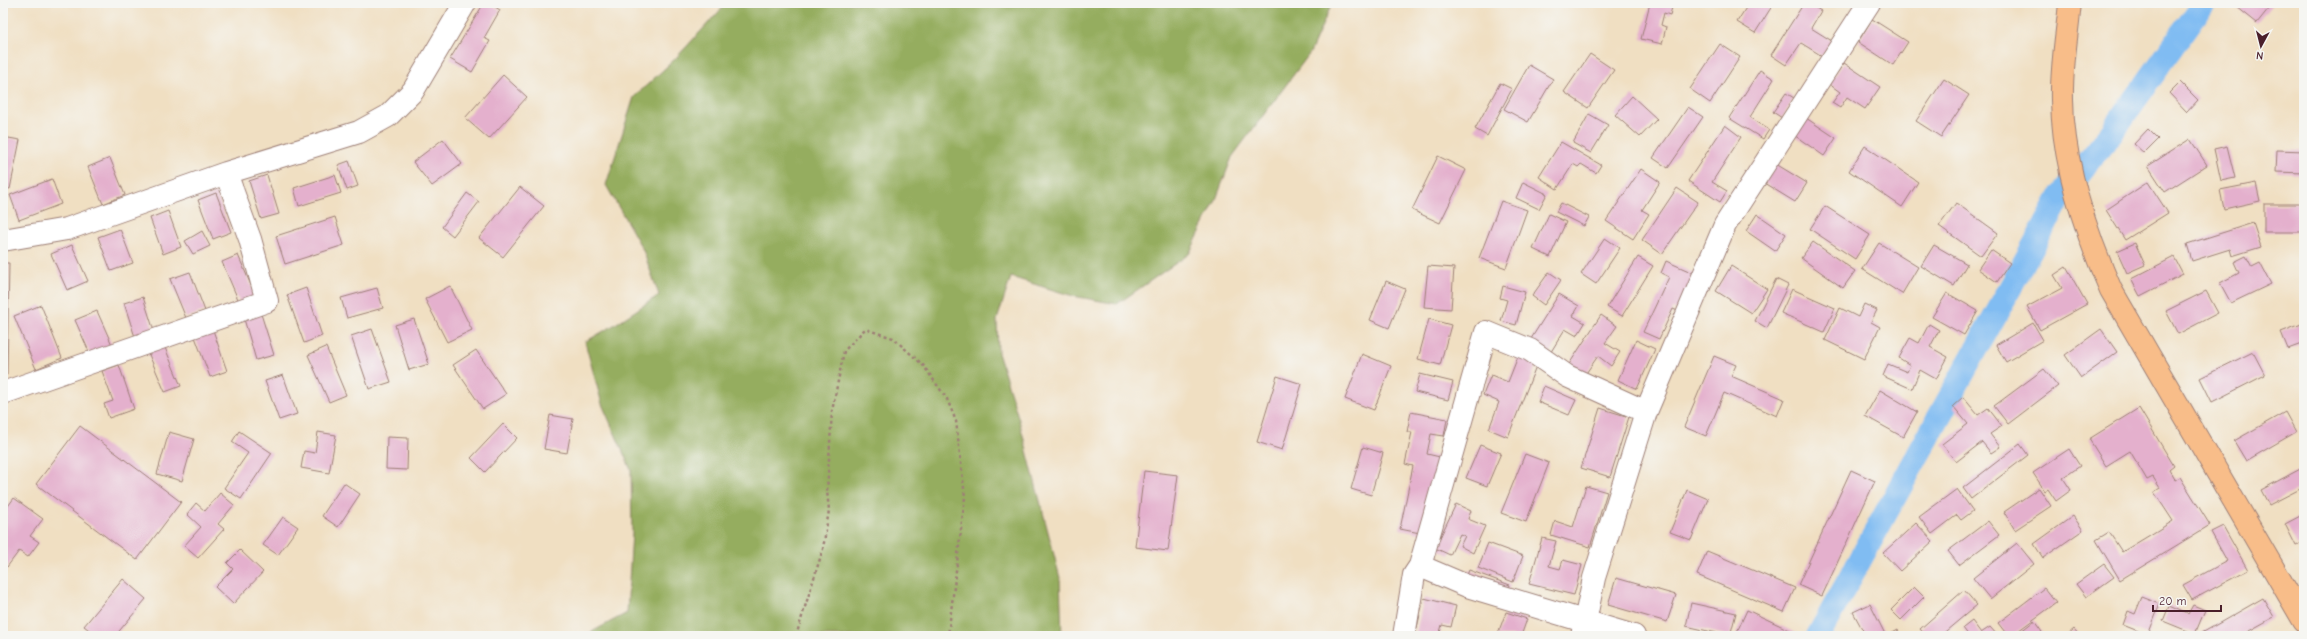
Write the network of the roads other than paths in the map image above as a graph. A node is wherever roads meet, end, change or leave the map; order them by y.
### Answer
1 (465, 3) edge
2 (1869, 3) edge
3 (2070, 3) edge
4 (226, 173) junction
5 (3, 240) edge
6 (3, 393) edge
7 (1646, 412) junction
8 (1420, 566) junction
9 (2304, 621) edge
10 (1583, 628) edge
11 (1404, 636) edge
12 (1634, 636) edge

1 - 4 street
2 - 7 street
3 - 9 main road
4 - 5 street
4 - 6 street
7 - 8 street
7 - 10 street
8 - 10 street
8 - 11 street
10 - 12 street

